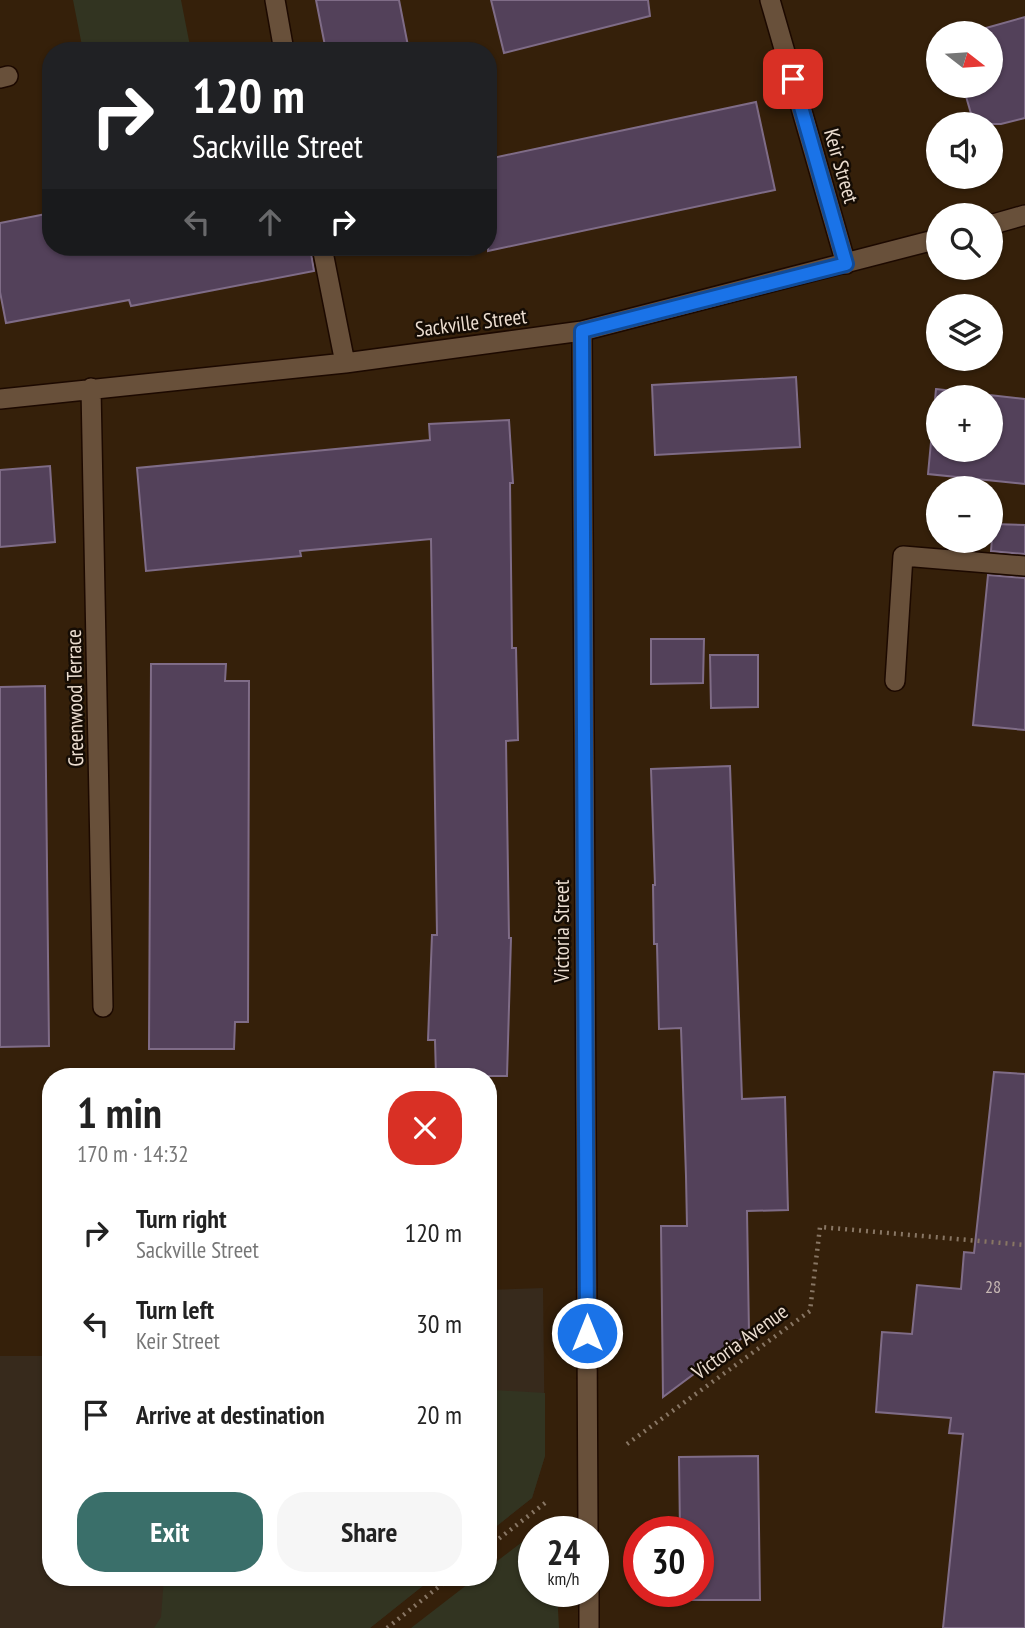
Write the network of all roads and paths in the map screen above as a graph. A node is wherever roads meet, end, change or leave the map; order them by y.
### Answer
1 (275, 0) edge
2 (770, 0) edge
3 (282, 42) edge
4 (1025, 215) edge
5 (1003, 221) edge
6 (926, 242) edge
7 (324, 256) edge
8 (846, 264) junction
9 (582, 331) junction
10 (345, 363) junction
11 (91, 388) junction
12 (0, 399) edge
13 (1025, 566) edge
14 (895, 681) dead end
15 (103, 1007) dead end
16 (1025, 1245) edge
17 (588, 1472) junction
18 (588, 1516) edge
19 (497, 1540) edge
20 (440, 1586) edge
21 (589, 1607) edge
22 (387, 1628) edge
23 (589, 1628) edge

1 - 3 street
2 - 8 street, Keir Street
4 - 5 street
6 - 8 street, Sackville Street
7 - 10 street
8 - 9 street, Sackville Street
9 - 10 street, Sackville Street
9 - 17 street, Victoria Street
10 - 11 street, Sackville Street
11 - 12 street, Sackville Street
11 - 15 street, Greenwood Terrace
13 - 14 street
16 - 17 path, Victoria Avenue
17 - 18 street, Victoria Street
17 - 19 path, Victoria Avenue
20 - 22 path
21 - 23 street

